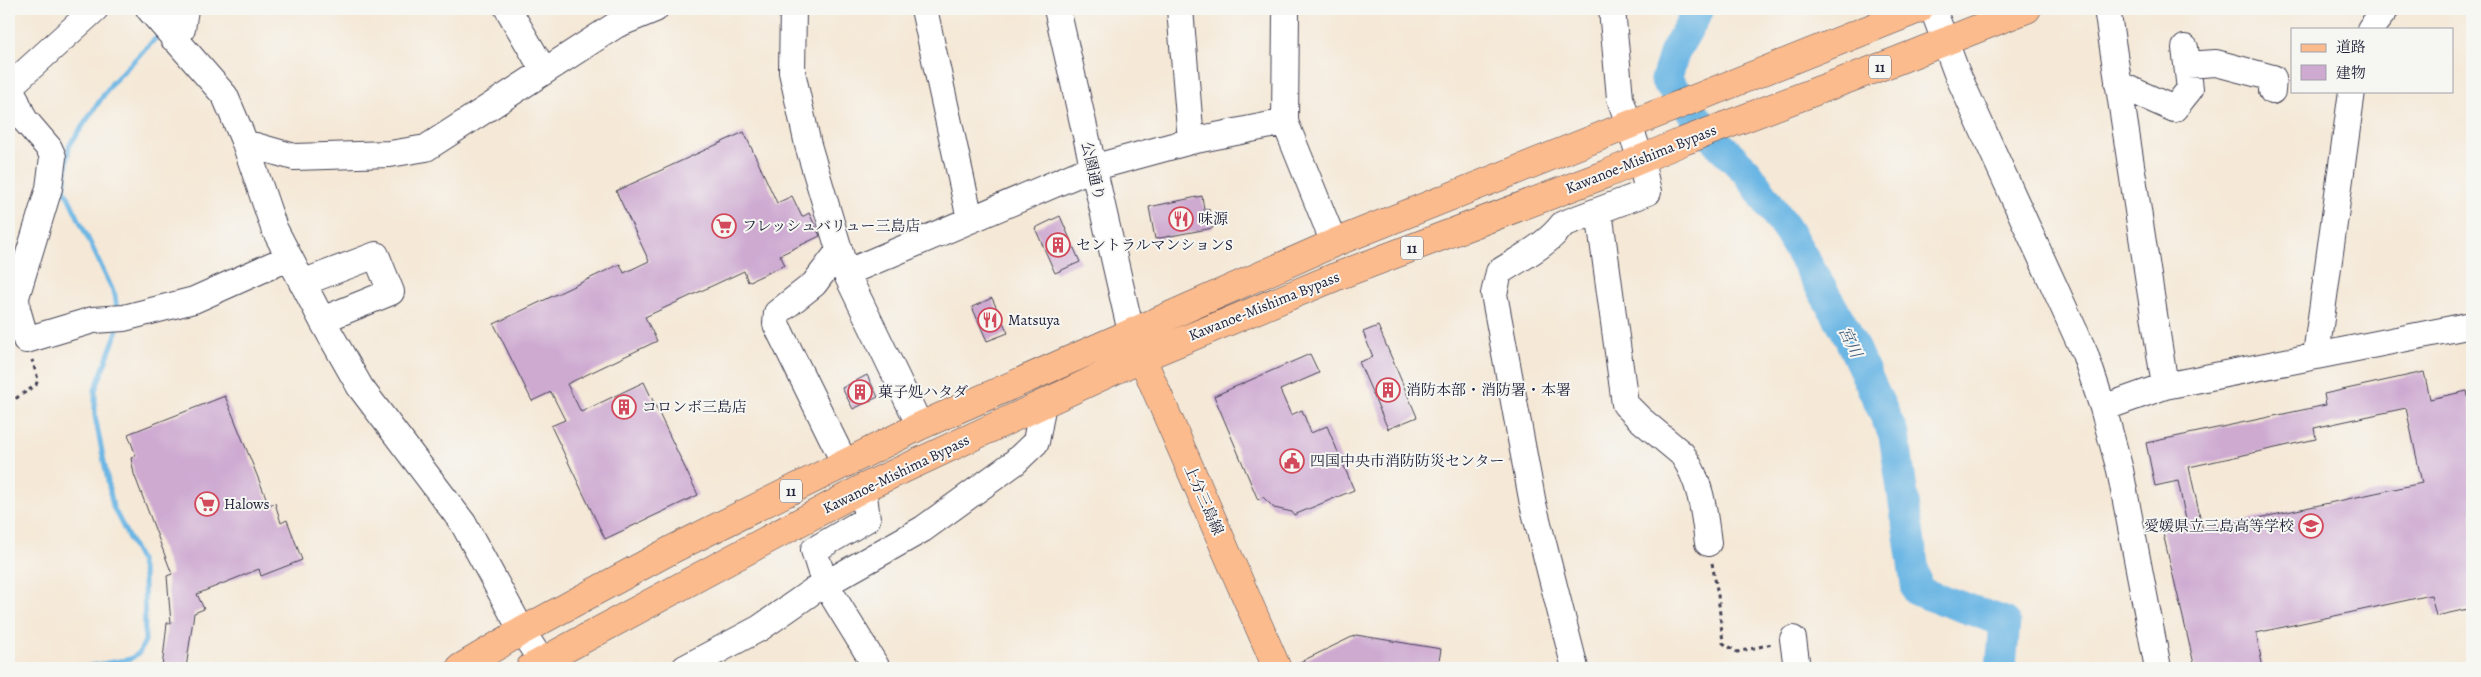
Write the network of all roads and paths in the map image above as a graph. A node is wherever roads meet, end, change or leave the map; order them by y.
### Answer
1 (95, 9) edge
2 (185, 9) edge
3 (508, 9) edge
4 (655, 9) edge
5 (792, 9) edge
6 (924, 9) edge
7 (1057, 9) edge
8 (1180, 9) edge
9 (1286, 9) edge
10 (1612, 9) edge
11 (1919, 9) edge
12 (1933, 9) edge
13 (2028, 9) edge
14 (2107, 9) edge
15 (2386, 9) edge
16 (160, 22) edge
17 (2371, 28) edge
18 (1944, 42) junction
19 (544, 71) junction
20 (2118, 84) junction
21 (10, 87) edge
22 (2272, 90) dead end
23 (2352, 92) edge
24 (1285, 122) junction
25 (1630, 125) junction
26 (1192, 141) junction
27 (245, 144) junction
28 (1641, 160) junction
29 (1092, 168) junction
30 (1599, 211) junction
31 (970, 219) junction
32 (1334, 243) junction
33 (288, 258) junction
34 (843, 262) junction
35 (302, 284) junction
36 (322, 320) junction
37 (2472, 325) edge
38 (1131, 332) junction
39 (26, 340) junction
40 (2316, 355) junction
41 (1141, 358) junction
42 (2165, 386) junction
43 (9, 403) edge
44 (1043, 403) junction
45 (2103, 408) junction
46 (920, 426) junction
47 (845, 464) junction
48 (863, 488) junction
49 (1708, 543) joint
50 (825, 584) junction
51 (522, 631) junction
52 (1793, 639) joint
53 (539, 666) edge
54 (460, 668) edge
55 (684, 668) edge
56 (876, 668) edge
57 (1277, 668) edge
58 (1575, 668) edge
59 (1797, 668) edge
60 (2158, 668) edge

1 - 21 street
2 - 16 street
3 - 19 street
4 - 19 street
5 - 34 street
6 - 31 street
7 - 29 street, 公園通り
8 - 26 street
9 - 24 street
10 - 25 street
11 - 25 main road, Kawanoe-Mishima Bypass / 11
12 - 18 street
13 - 18 main road, Kawanoe-Mishima Bypass / 11
14 - 20 street
15 - 17 street
16 - 27 street
18 - 28 main road, Kawanoe-Mishima Bypass / 11
18 - 45 street
19 - 27 street
20 - 22 street
20 - 42 street
21 - 39 street
23 - 40 street
24 - 26 street
24 - 32 street
25 - 28 street
25 - 32 main road, Kawanoe-Mishima Bypass / 11
26 - 29 street
27 - 33 street
28 - 30 street
28 - 41 main road, Kawanoe-Mishima Bypass / 11
29 - 31 street
29 - 38 street, 公園通り
30 - 49 street
30 - 58 street
31 - 34 street
32 - 38 main road, Kawanoe-Mishima Bypass / 11
33 - 35 street
33 - 39 street
34 - 46 street
34 - 47 street
35 - 36 street
35 - 36 street
36 - 51 street
37 - 40 street
38 - 41 main road, 上分三島線
38 - 46 main road, Kawanoe-Mishima Bypass / 11
39 - 43 path
40 - 42 street
41 - 44 main road, Kawanoe-Mishima Bypass / 11
41 - 57 main road, 上分三島線
42 - 45 street
44 - 48 main road, Kawanoe-Mishima Bypass / 11
44 - 50 street
45 - 60 street
46 - 47 main road, Kawanoe-Mishima Bypass / 11
47 - 51 main road, Kawanoe-Mishima Bypass / 11
48 - 50 street
48 - 53 main road, Kawanoe-Mishima Bypass / 11
49 - 52 path
50 - 55 street
50 - 56 street
51 - 53 street
51 - 54 main road, Kawanoe-Mishima Bypass / 11
52 - 59 street

